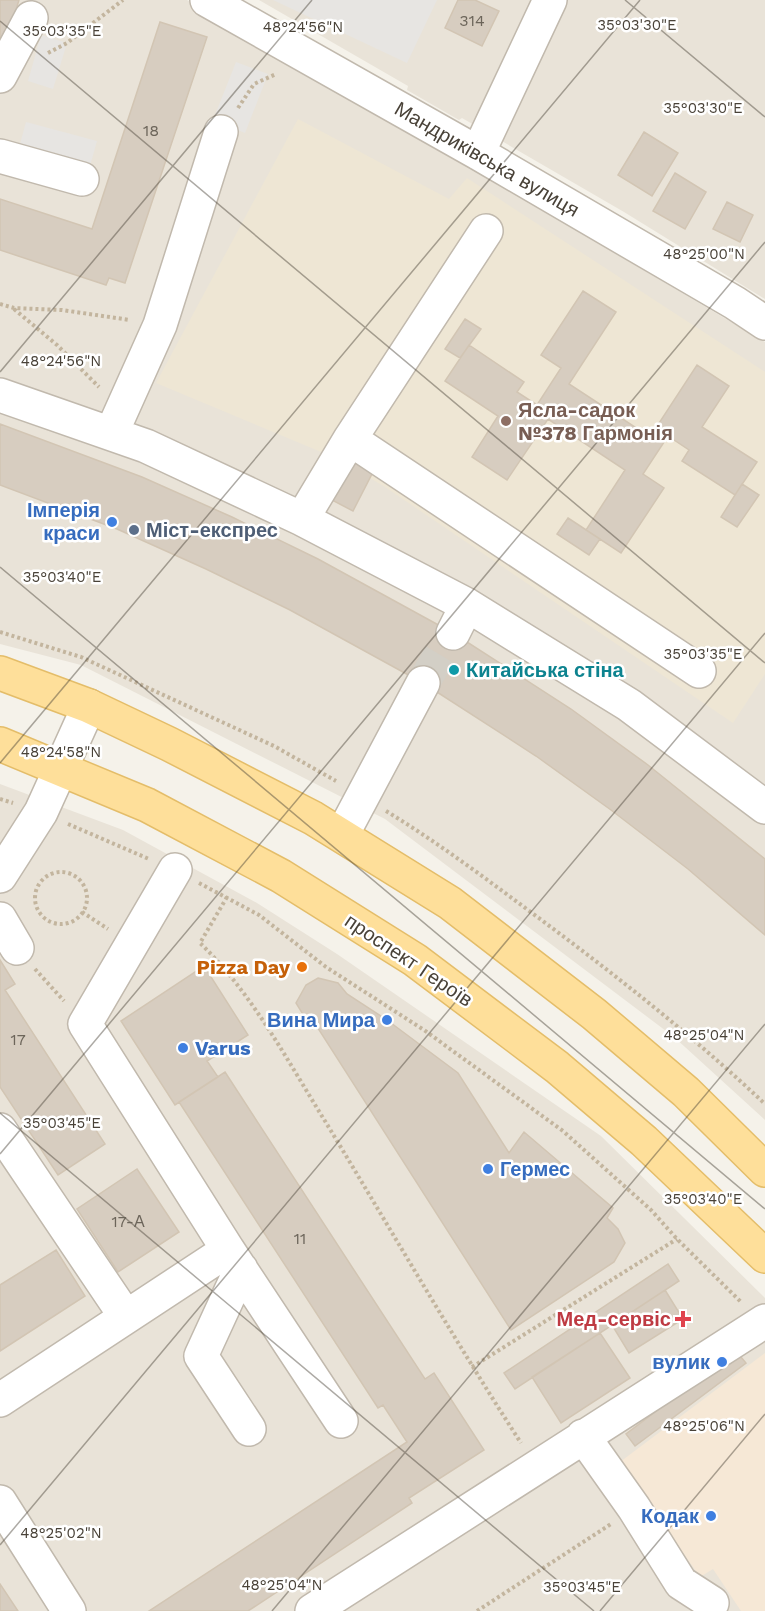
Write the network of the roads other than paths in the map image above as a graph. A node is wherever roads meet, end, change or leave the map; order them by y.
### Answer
1 (207, 0) edge
2 (550, 0) edge
3 (248, 10) edge
4 (24, 31) road end
5 (0, 76) edge
6 (221, 132) road end
7 (478, 153) junction
8 (0, 156) edge
9 (82, 179) dead end
10 (486, 231) dead end
11 (765, 323) edge
12 (0, 395) edge
13 (117, 421) junction
14 (350, 439) junction
15 (302, 519) junction
16 (699, 671) dead end
17 (0, 673) edge
18 (423, 683) tunnel mouth
19 (89, 706) junction
20 (0, 744) edge
21 (62, 769) junction
22 (765, 807) edge
23 (342, 836) junction
24 (175, 870) road end
25 (0, 876) edge
26 (0, 919) edge
27 (17, 948) road end
28 (0, 1130) edge
29 (765, 1170) edge
30 (765, 1256) edge
31 (235, 1260) junction
32 (126, 1317) junction
33 (763, 1323) edge
34 (0, 1400) edge
35 (341, 1421) dead end
36 (249, 1429) dead end
37 (583, 1436) junction
38 (0, 1502) edge
39 (710, 1608) edge
40 (69, 1611) edge
41 (312, 1611) edge

1 - 3 street, Мандриківська вулиця
2 - 7 street
3 - 7 street, Мандриківська вулиця
4 - 5 street
6 - 13 street
7 - 11 street, Мандриківська вулиця
8 - 9 street
10 - 14 street
12 - 13 street
13 - 15 street
14 - 15 street
14 - 16 street
15 - 22 street
17 - 19 main road
18 - 23 street
19 - 21 street
19 - 23 main road
20 - 21 main road, проспект Героїв
21 - 25 street
21 - 30 main road, проспект Героїв
23 - 29 main road
24 - 31 street
26 - 27 street
28 - 32 street
31 - 32 street
31 - 35 street
31 - 36 street
32 - 34 street
33 - 37 street
37 - 39 street
37 - 41 street
38 - 40 street

